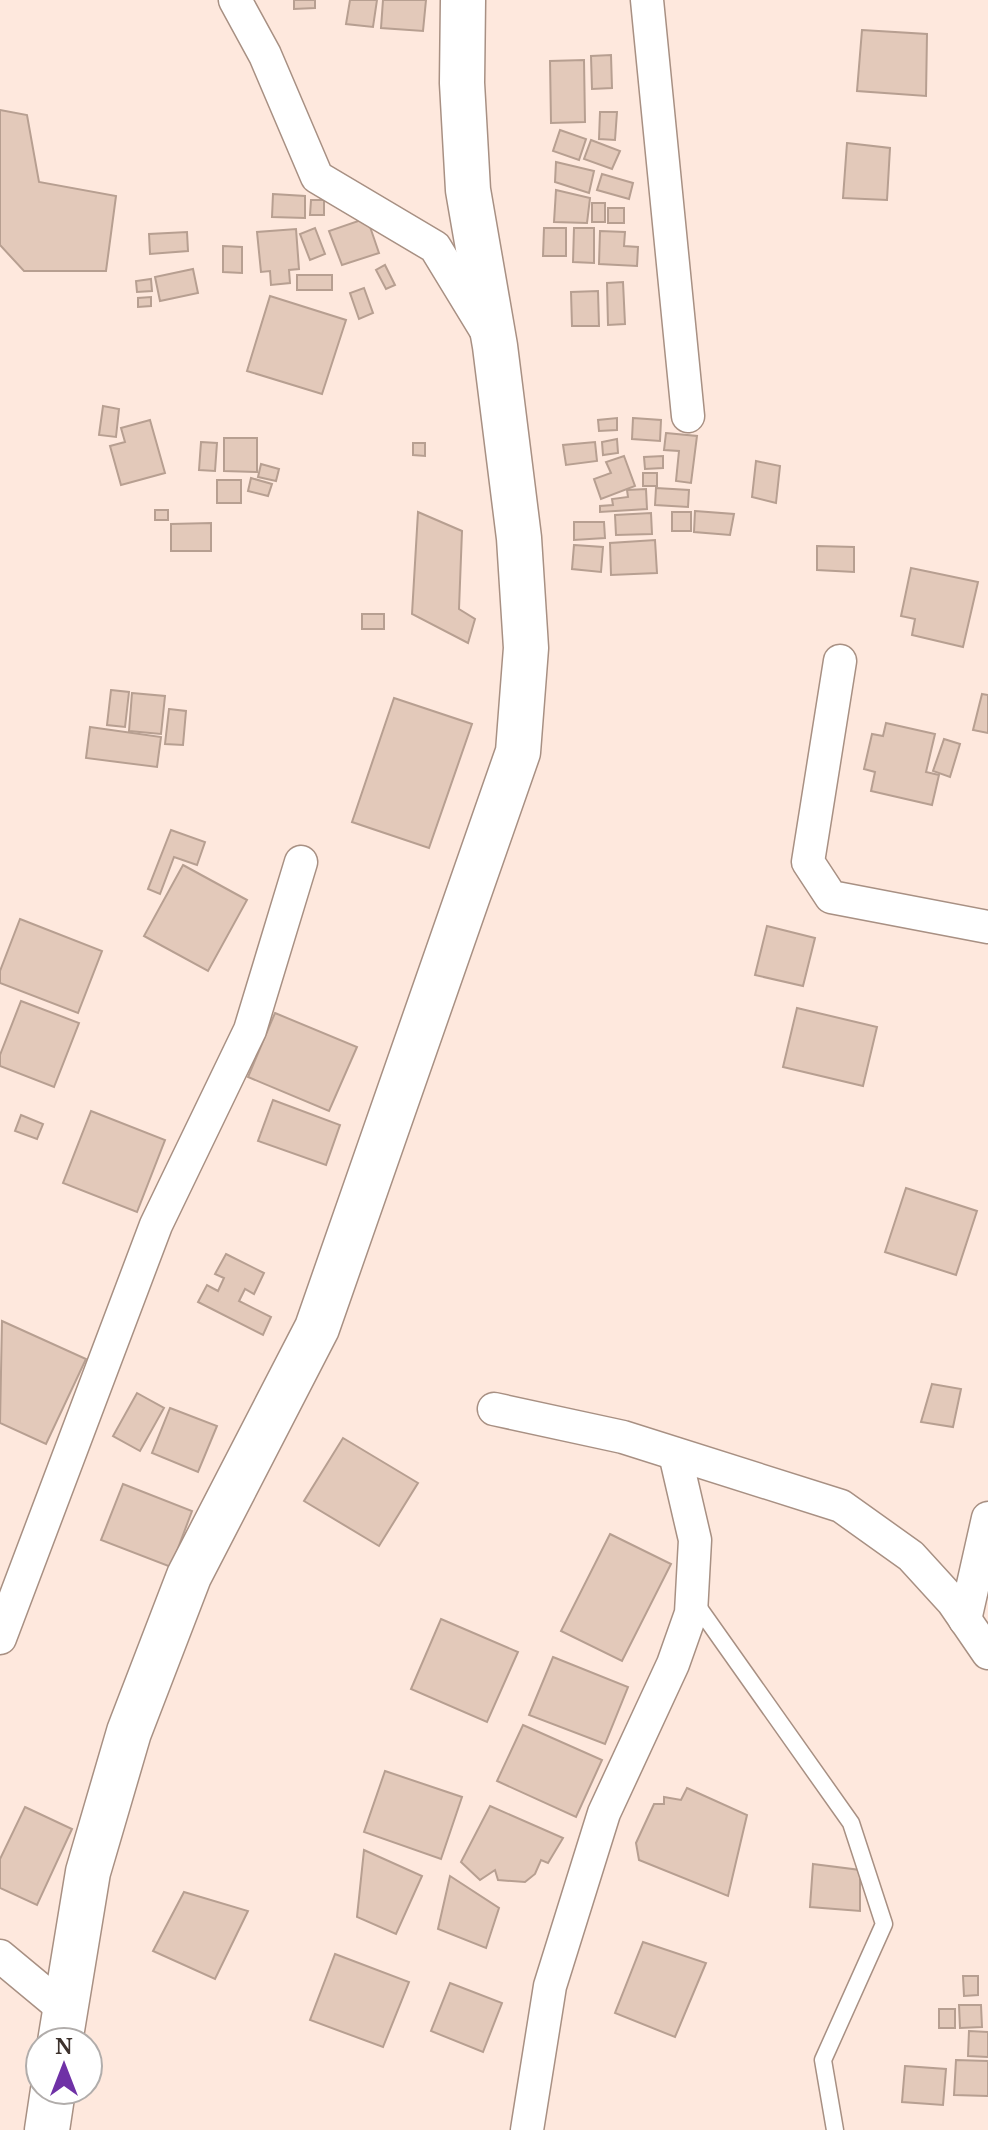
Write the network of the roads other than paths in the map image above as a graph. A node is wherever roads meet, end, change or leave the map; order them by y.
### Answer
1 (235, 0) edge
2 (463, 0) edge
3 (647, 0) edge
4 (495, 346) junction
5 (688, 416) dead end
6 (840, 661) dead end
7 (301, 862) dead end
8 (988, 927) edge
9 (494, 1409) dead end
10 (675, 1454) junction
11 (988, 1518) edge
12 (692, 1598) junction
13 (965, 1620) junction
14 (0, 1638) edge
15 (988, 1653) edge
16 (0, 1956) edge
17 (63, 2026) edge
18 (51, 2106) edge
19 (47, 2130) edge
20 (527, 2130) edge
21 (835, 2130) edge

1 - 4 street
2 - 4 main road
3 - 5 street
4 - 17 main road
6 - 8 street
7 - 14 street
9 - 10 street
10 - 12 street
10 - 13 street
11 - 13 street
12 - 20 street
12 - 21 lane
13 - 15 street
16 - 17 street
18 - 19 main road

